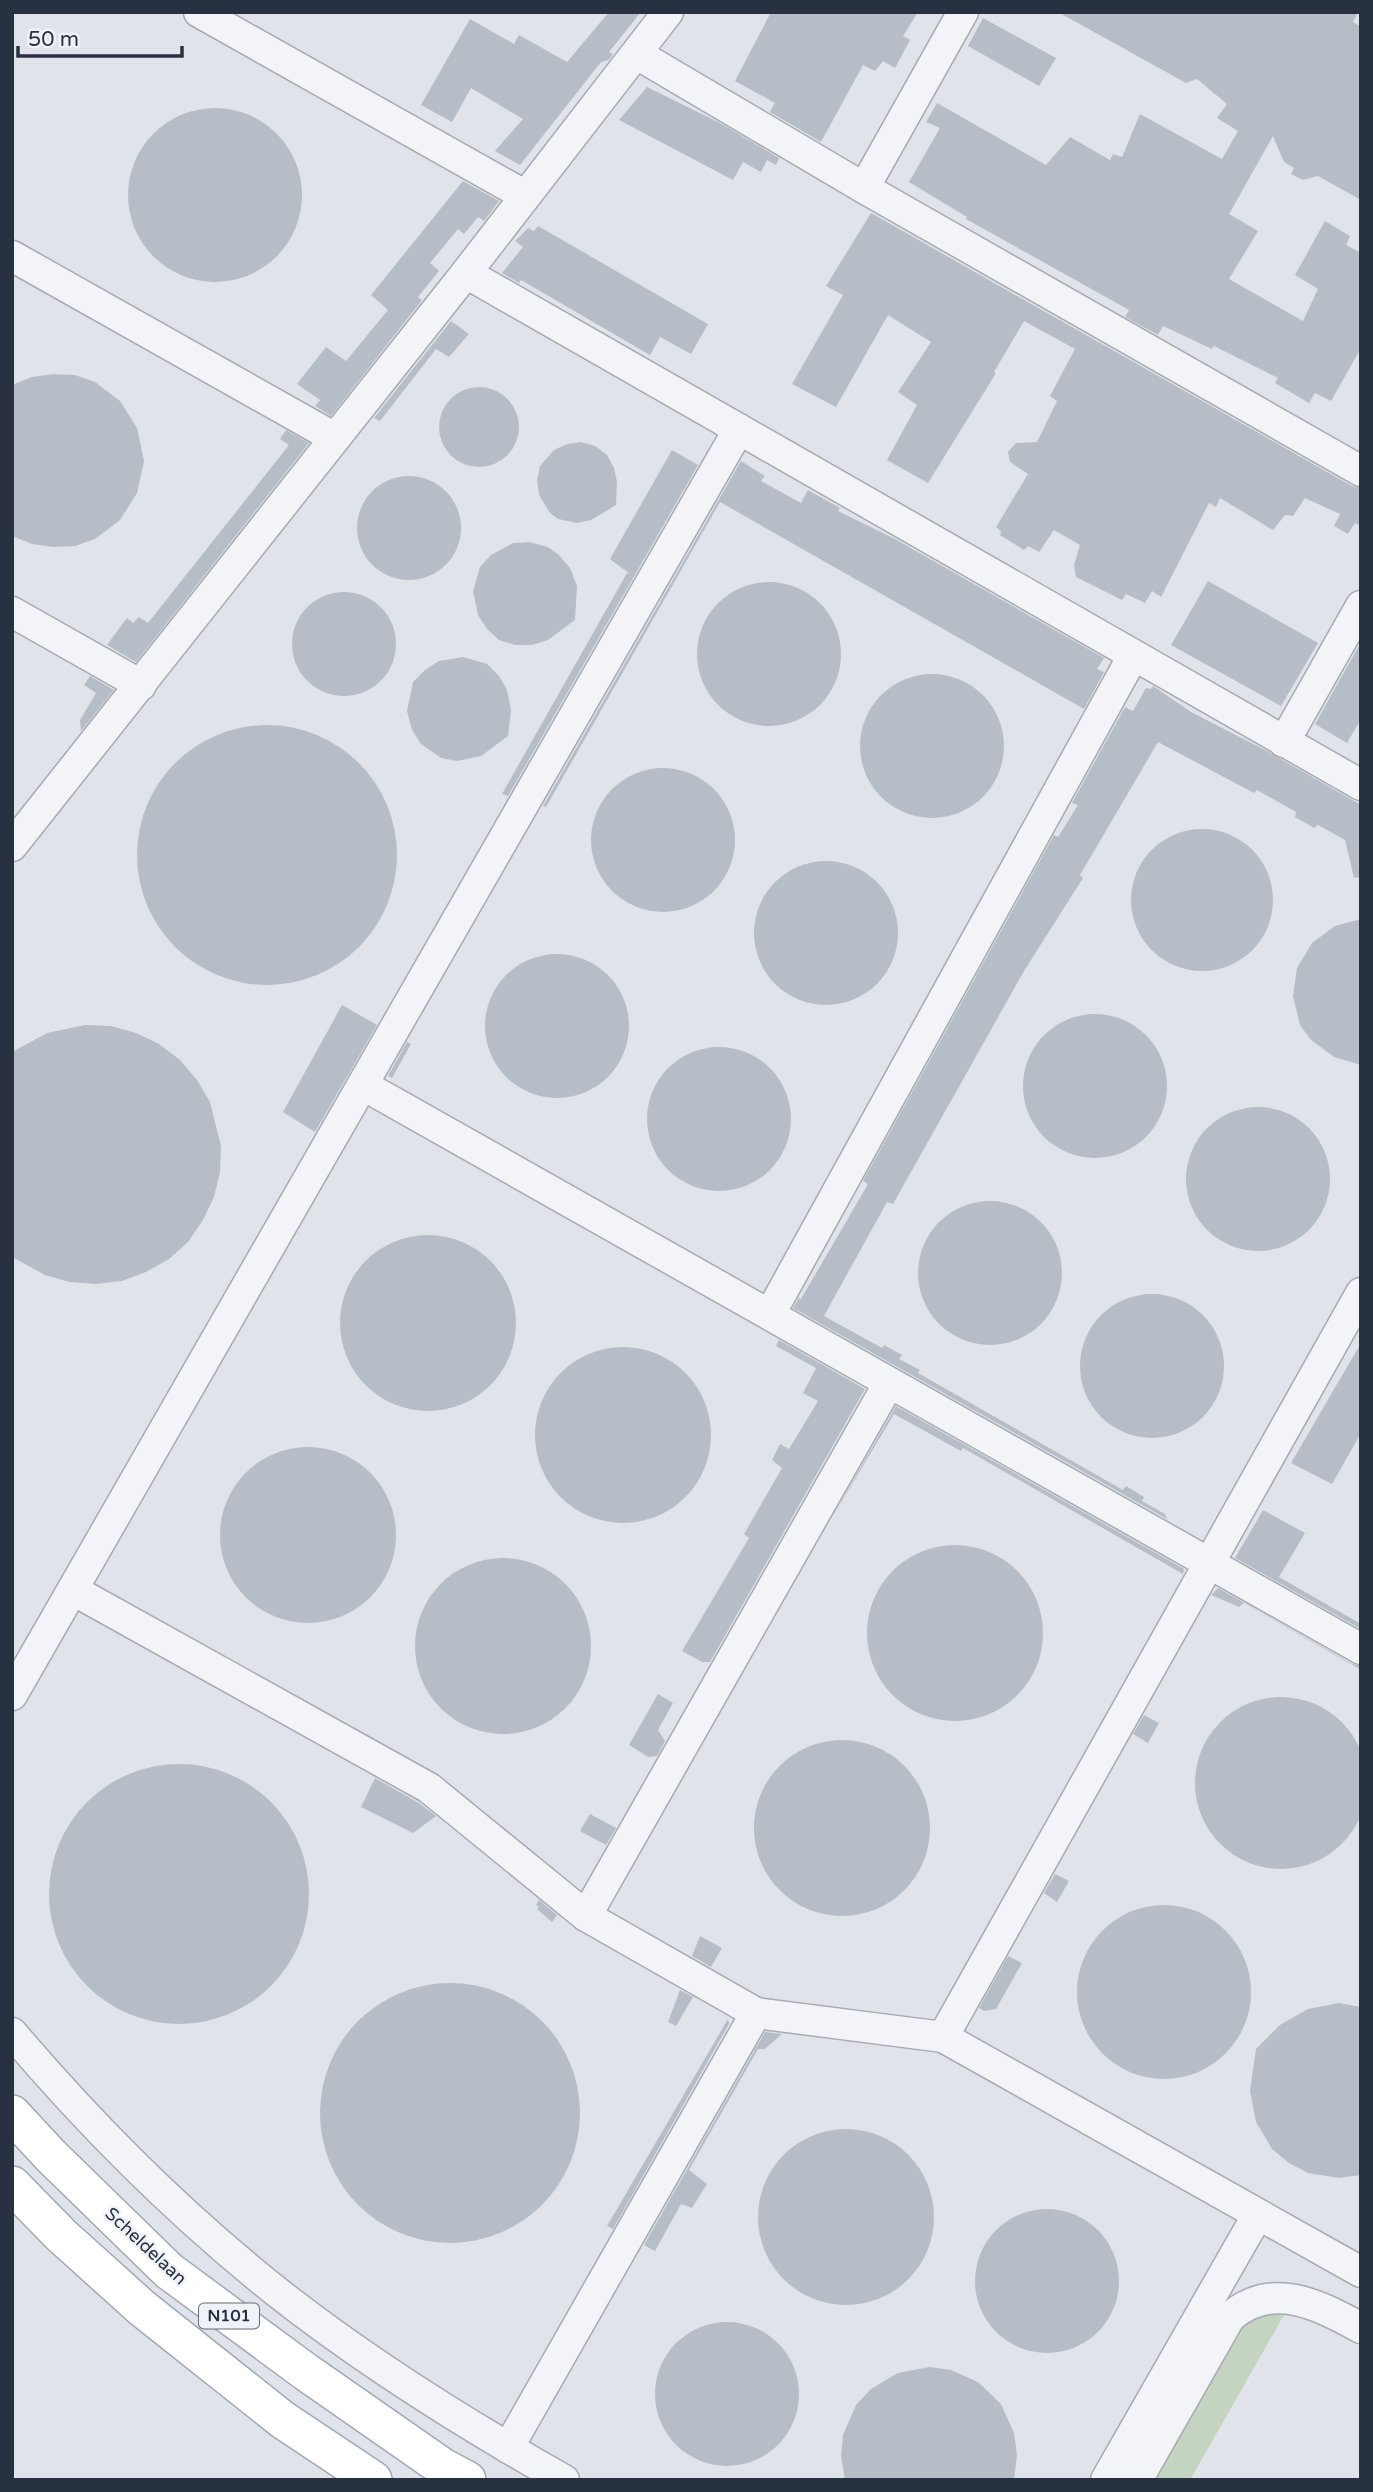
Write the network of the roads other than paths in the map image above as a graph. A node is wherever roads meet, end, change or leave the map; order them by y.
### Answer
1 (200, 12) edge
2 (668, 12) edge
3 (963, 12) edge
4 (636, 54) junction
5 (864, 188) junction
6 (524, 195) junction
7 (12, 256) edge
8 (466, 273) junction
9 (739, 429) junction
10 (335, 438) junction
11 (1361, 471) edge
12 (1361, 606) edge
13 (12, 612) edge
14 (1133, 656) junction
15 (141, 685) junction
16 (1284, 741) junction
17 (1361, 785) edge
18 (12, 846) edge
19 (363, 1085) junction
20 (1361, 1293) edge
21 (770, 1314) junction
22 (889, 1383) junction
23 (1208, 1563) junction
24 (73, 1590) junction
25 (1361, 1649) edge
26 (12, 1695) edge
27 (586, 1916) junction
28 (755, 2013) junction
29 (12, 2033) edge
30 (943, 2037) junction
31 (12, 2114) edge
32 (12, 2185) edge
33 (96, 2200) junction
34 (1257, 2216) junction
35 (61, 2235) junction
36 (1361, 2272) edge
37 (1361, 2328) edge
38 (508, 2448) junction
39 (373, 2480) edge
40 (467, 2480) edge
41 (565, 2480) edge
42 (1106, 2480) edge
43 (1137, 2480) edge

1 - 6 lane
2 - 4 lane
3 - 5 lane
4 - 5 lane
4 - 6 lane
5 - 11 lane
6 - 8 lane
7 - 10 lane
8 - 9 lane
8 - 10 lane
9 - 14 lane
9 - 19 lane
10 - 15 lane
12 - 16 lane
13 - 15 lane
14 - 16 lane
14 - 21 lane
15 - 18 lane
16 - 17 lane
19 - 21 lane
19 - 24 lane
20 - 23 lane
21 - 22 lane
22 - 23 lane
22 - 27 lane
23 - 25 lane
23 - 30 lane
24 - 26 lane
24 - 27 lane
27 - 28 lane
28 - 30 lane
28 - 38 lane
29 - 38 lane
30 - 34 lane
31 - 33 main road, Scheldelaan / N101
32 - 35 main road, N101
33 - 35 main road
33 - 40 main road, Scheldelaan / N101
34 - 36 lane
34 - 42 lane
35 - 39 main road, N101
37 - 43 lane
38 - 41 lane

